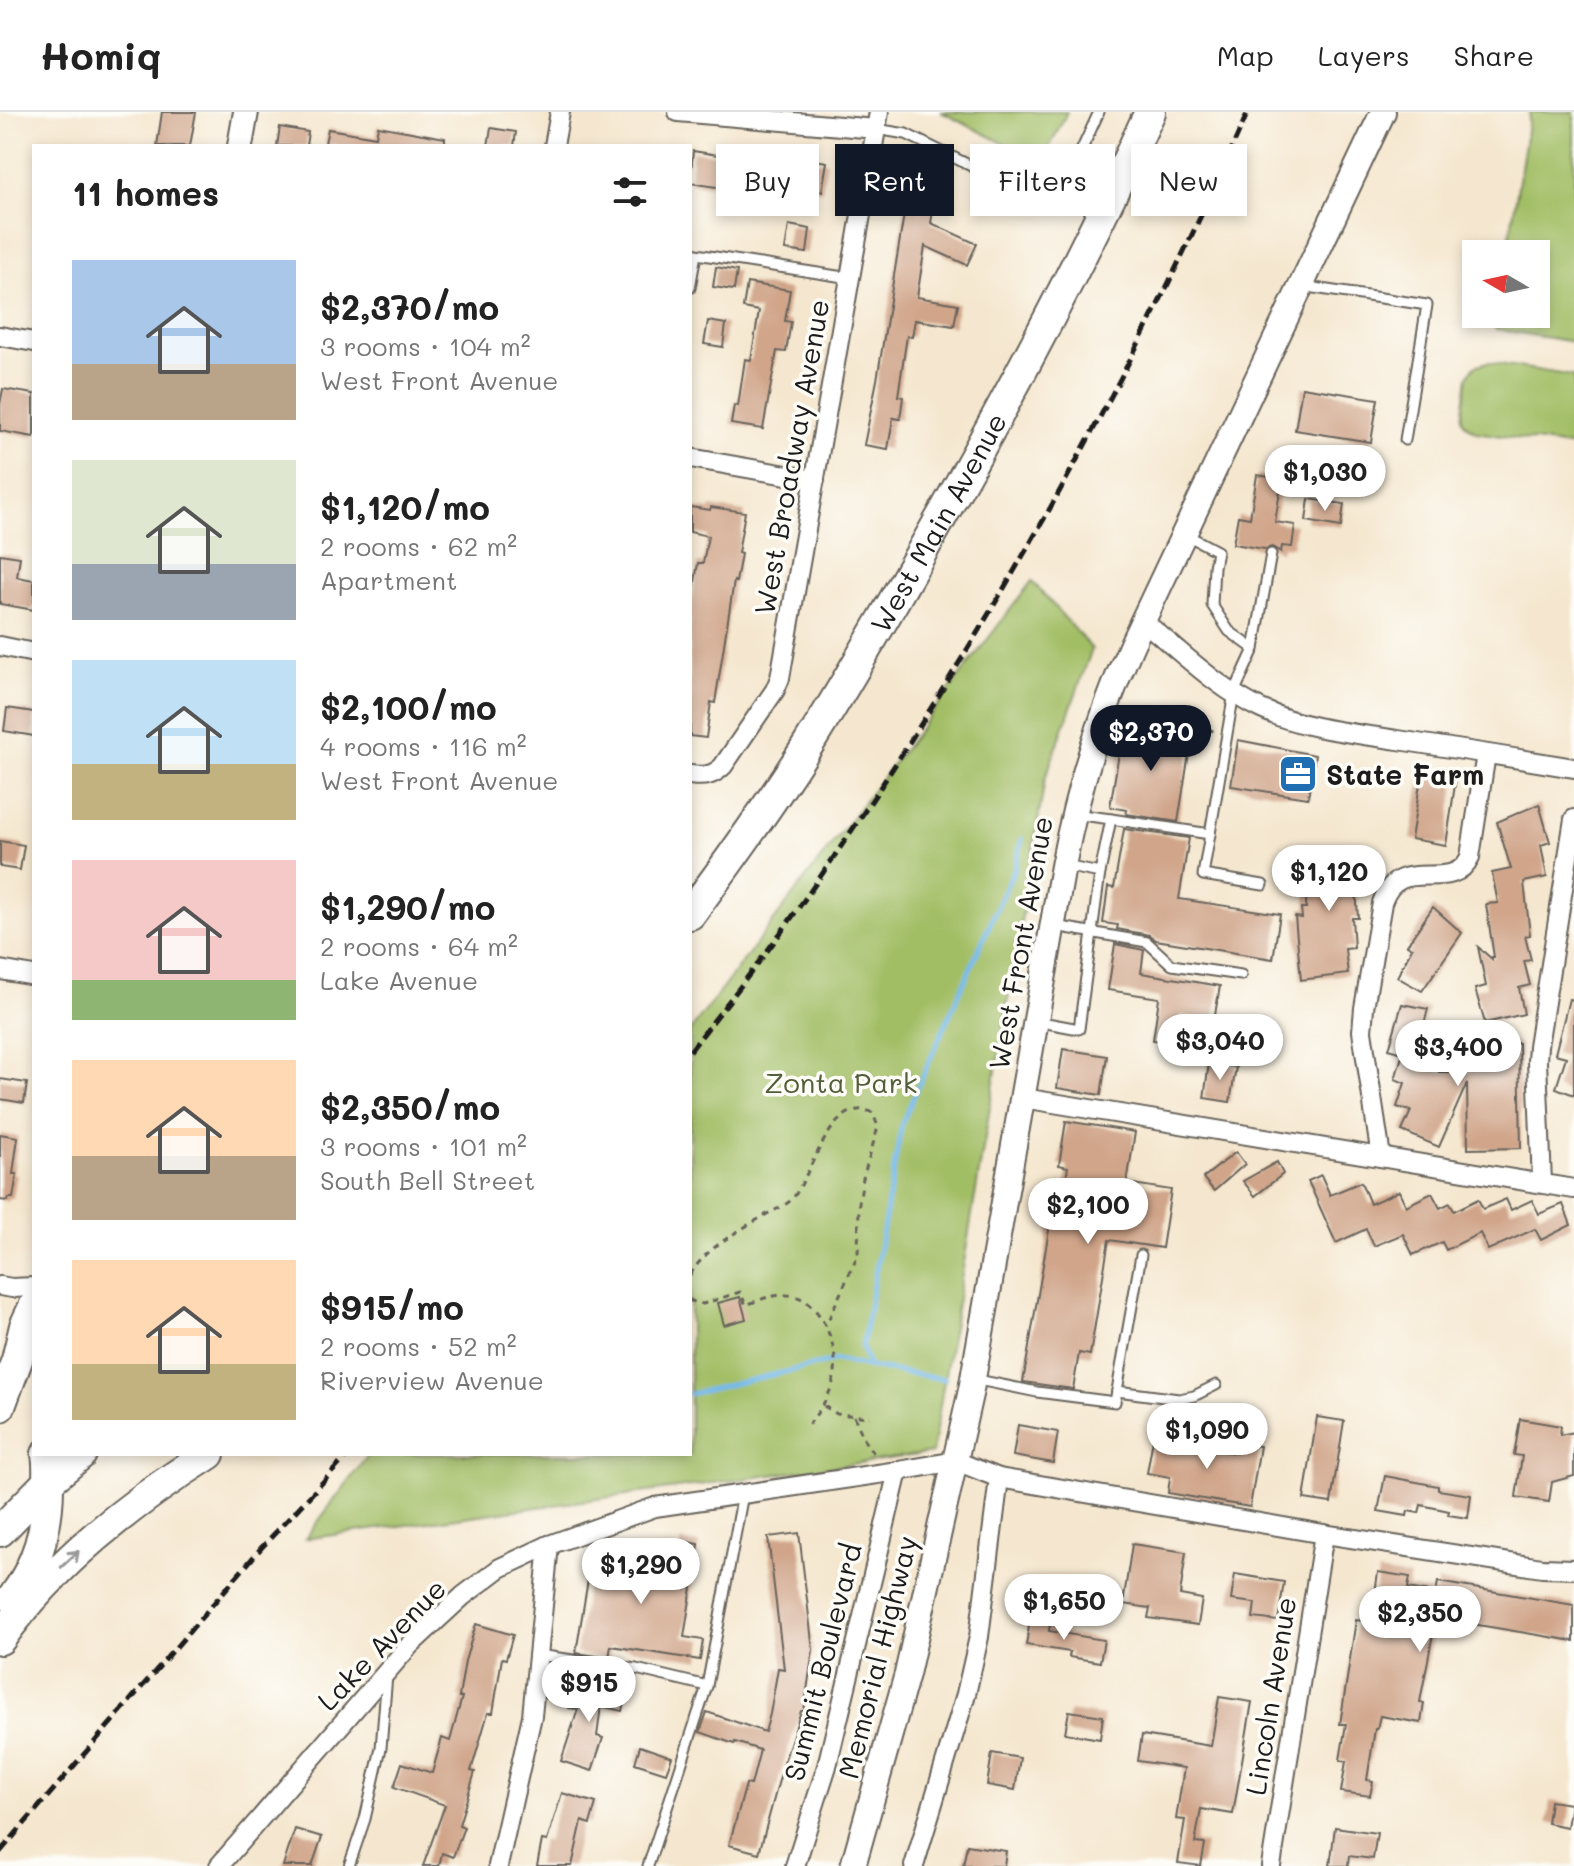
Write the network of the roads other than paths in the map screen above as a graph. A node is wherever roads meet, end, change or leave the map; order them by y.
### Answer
1 (246, 112) edge
2 (560, 112) edge
3 (678, 112) edge
4 (1099, 112) edge
5 (1150, 112) edge
6 (1383, 112) edge
7 (877, 121) edge
8 (240, 144) edge
9 (554, 144) edge
10 (693, 254) edge
11 (850, 278) junction
12 (1300, 286) junction
13 (0, 336) edge
14 (32, 342) edge
15 (1405, 440) dead end
16 (692, 458) edge
17 (815, 480) junction
18 (1185, 533) junction
19 (1271, 554) dead end
20 (1143, 621) junction
21 (0, 646) edge
22 (1254, 649) junction
23 (32, 653) edge
24 (1234, 693) junction
25 (1486, 754) junction
26 (1574, 768) edge
27 (693, 775) edge
28 (1073, 814) junction
29 (1111, 819) junction
30 (1574, 819) edge
31 (1210, 834) junction
32 (1063, 866) junction
33 (1100, 873) junction
34 (1263, 885) dead end
35 (692, 911) edge
36 (1053, 926) junction
37 (1092, 933) junction
38 (0, 970) edge
39 (1241, 975) dead end
40 (32, 976) edge
41 (1036, 1021) junction
42 (1023, 1098) junction
43 (1381, 1157) junction
44 (1542, 1183) junction
45 (1574, 1189) edge
46 (1141, 1255) dead end
47 (0, 1286) edge
48 (32, 1287) edge
49 (32, 1311) edge
50 (973, 1379) junction
51 (1216, 1385) dead end
52 (1117, 1391) junction
53 (0, 1406) edge
54 (76, 1456) edge
55 (206, 1456) edge
56 (956, 1461) junction
57 (47, 1468) edge
58 (898, 1471) junction
59 (999, 1478) junction
60 (744, 1493) junction
61 (0, 1531) edge
62 (1324, 1534) junction
63 (549, 1545) junction
64 (1574, 1569) edge
65 (0, 1616) edge
66 (0, 1639) edge
67 (538, 1655) junction
68 (387, 1672) junction
69 (707, 1686) junction
70 (219, 1866) edge
71 (349, 1866) edge
72 (498, 1866) edge
73 (648, 1866) edge
74 (795, 1866) edge
75 (853, 1866) edge
76 (914, 1866) edge
77 (1271, 1866) edge

1 - 8 street
2 - 9 street
3 - 7 street
4 - 7 lane
5 - 35 main road, West Main Avenue
6 - 12 street, West Front Avenue
7 - 11 street, West Broadway Avenue
10 - 11 lane
11 - 17 street, West Broadway Avenue
12 - 15 lane
12 - 18 street, West Front Avenue
13 - 14 street
16 - 17 street
17 - 27 street, West Broadway Avenue
18 - 20 street, West Front Avenue
18 - 22 lane
19 - 22 lane
20 - 24 street
20 - 28 street, West Front Avenue
21 - 23 street
22 - 24 lane
24 - 25 street
24 - 31 lane
25 - 26 street
25 - 43 street
28 - 29 lane
28 - 32 street, West Front Avenue
29 - 31 lane
29 - 33 lane
30 - 44 street
31 - 34 lane
32 - 33 lane
32 - 36 street, West Front Avenue
33 - 37 lane
36 - 37 lane
36 - 41 street, West Front Avenue
37 - 39 lane
37 - 41 lane
38 - 40 street
41 - 42 street, West Front Avenue
42 - 43 street
42 - 50 street, West Front Avenue
43 - 44 street
44 - 45 street
46 - 52 lane
47 - 48 street
49 - 53 main road
50 - 52 lane
50 - 56 street, West Front Avenue
51 - 52 lane
54 - 57 main road
66 -> 55 main road
56 - 58 street, Lake Avenue
56 - 59 street
56 - 75 street, Memorial Highway
57 - 61 main road
57 - 65 main road
58 - 60 street, Lake Avenue
58 - 74 street, Summit Boulevard
59 - 62 street
59 - 76 street
60 - 63 street, Lake Avenue
60 - 69 lane
62 - 64 street
62 - 77 street, Lincoln Avenue
63 - 67 street
63 - 68 street, Lake Avenue
67 - 69 lane
67 - 72 street
68 - 70 street, Lake Avenue
68 - 71 lane
69 - 73 lane

